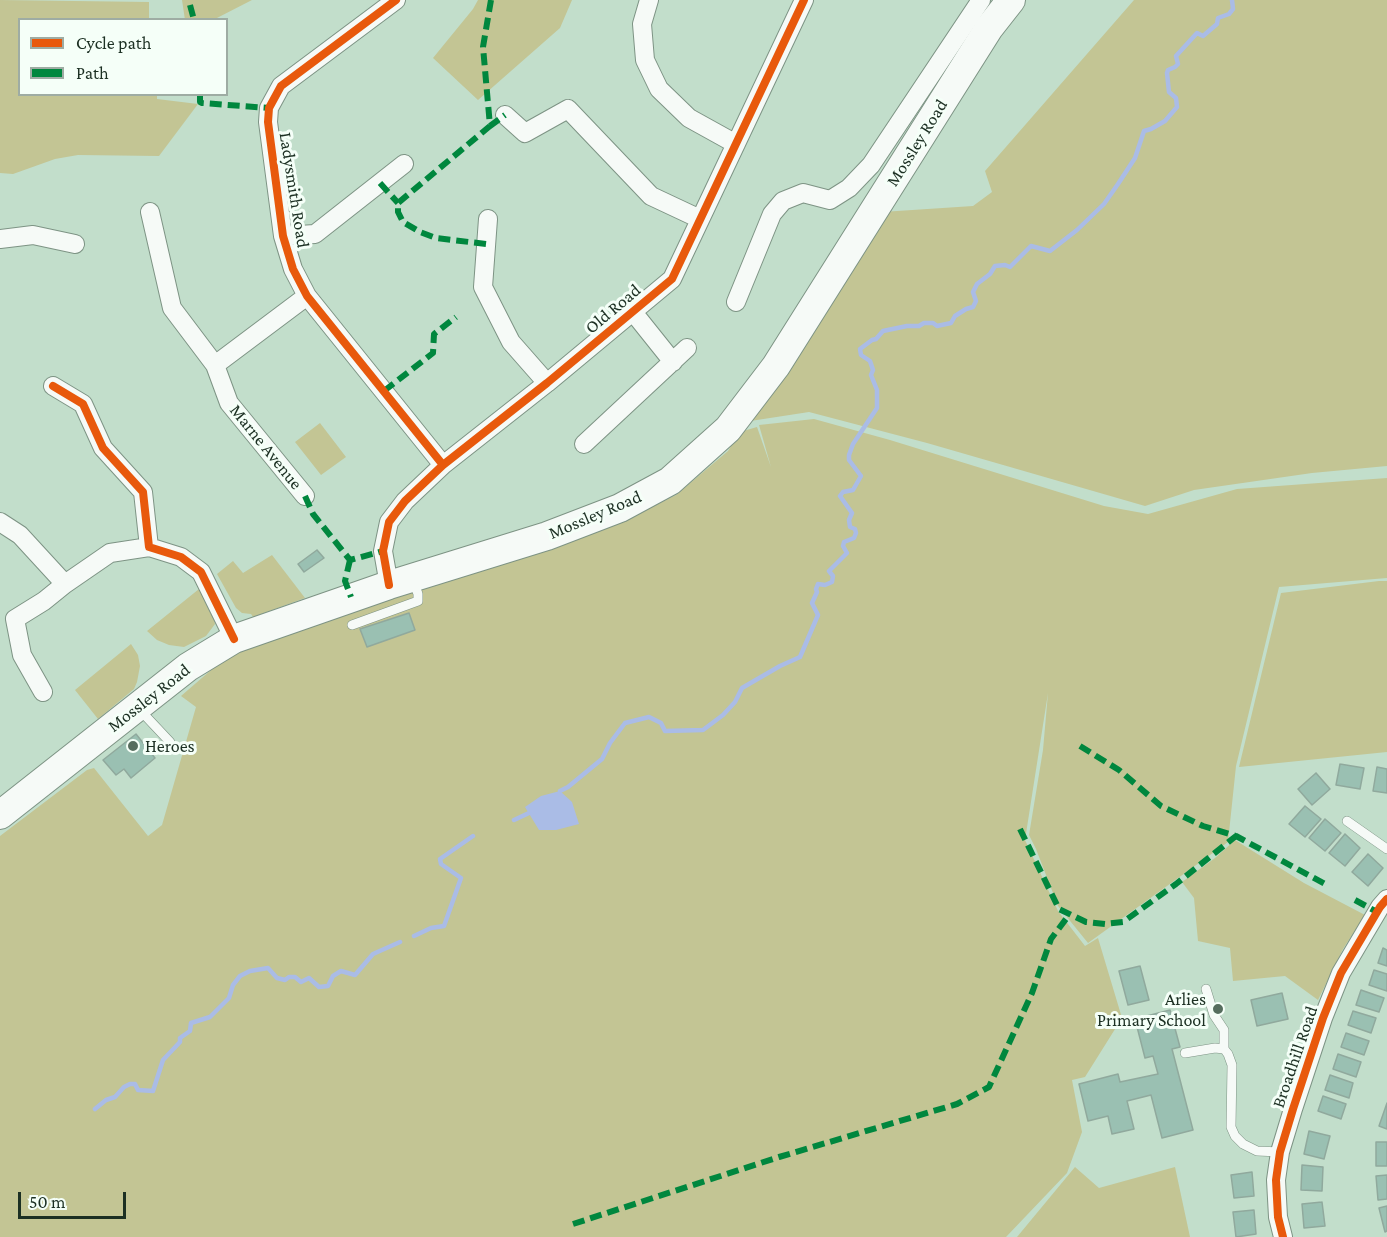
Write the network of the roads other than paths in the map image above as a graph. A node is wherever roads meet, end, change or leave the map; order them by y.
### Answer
1 (396, 0) edge
2 (649, 0) edge
3 (804, 0) edge
4 (981, 0) edge
5 (1011, 0) edge
6 (505, 115) dead end
7 (917, 118) junction
8 (736, 144) junction
9 (404, 164) dead end
10 (150, 212) dead end
11 (488, 219) dead end
12 (700, 219) junction
13 (283, 236) junction
14 (0, 239) edge
15 (75, 243) dead end
16 (307, 296) junction
17 (735, 302) dead end
18 (633, 312) junction
19 (687, 348) dead end
20 (673, 362) junction
21 (215, 365) junction
22 (547, 383) junction
23 (53, 386) dead end
24 (584, 444) dead end
25 (443, 465) junction
26 (305, 495) dead end
27 (0, 522) edge
28 (149, 547) junction
29 (401, 581) junction
30 (65, 584) junction
31 (8, 620) edge
32 (352, 625) dead end
33 (234, 639) junction
34 (44, 692) dead end
35 (137, 707) junction
36 (170, 742) dead end
37 (0, 815) edge
38 (1347, 821) dead end
39 (1387, 849) edge
40 (1387, 899) edge
41 (1206, 989) dead end
42 (1224, 1049) junction
43 (1185, 1053) dead end
44 (1280, 1152) junction
45 (1283, 1237) edge

1 - 13 street, Ladysmith Road
2 - 8 street
3 - 8 street, Old Road
4 - 7 street
5 - 7 main road, Mossley Road
6 - 12 street
7 - 17 street
7 - 29 main road, Mossley Road
8 - 12 street, Old Road
9 - 13 street
10 - 21 street, Marne Avenue
11 - 22 street
12 - 18 street, Old Road
13 - 16 street, Ladysmith Road
14 - 15 street
16 - 21 street
16 - 25 street, Ladysmith Road
18 - 20 street
18 - 22 street, Old Road
19 - 20 street
20 - 24 street
21 - 26 street, Marne Avenue
22 - 25 street, Old Road
23 - 28 street
25 - 29 street, Old Road
27 - 30 street
28 - 30 street
28 - 33 street
29 - 32 lane
29 - 33 main road, Mossley Road
30 - 31 street
31 - 34 street
33 - 35 main road, Mossley Road
35 - 36 lane
35 - 37 main road, Mossley Road
38 - 39 lane
40 - 44 street, Broadhill Road
41 - 42 lane
42 - 43 lane
42 - 44 lane
44 - 45 street, Broadhill Road

